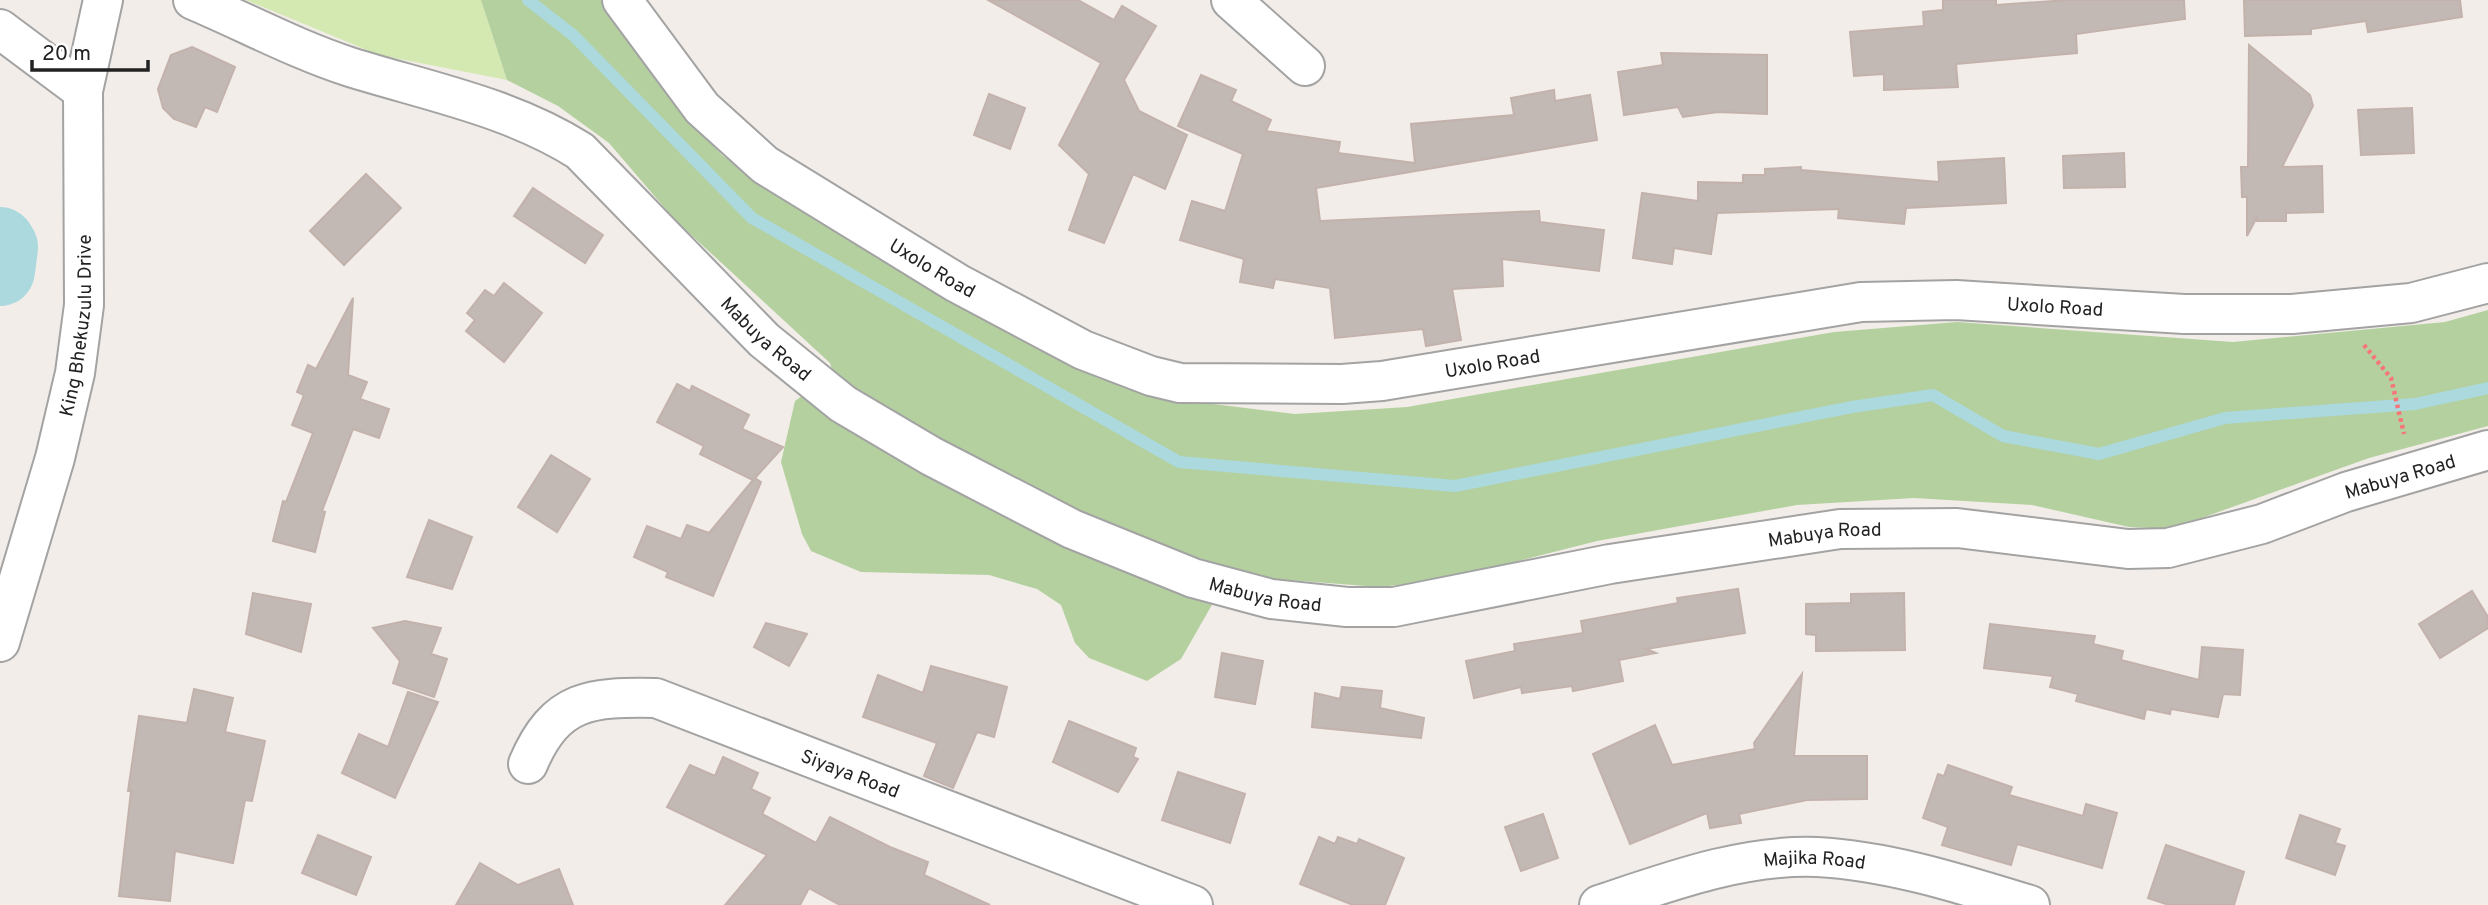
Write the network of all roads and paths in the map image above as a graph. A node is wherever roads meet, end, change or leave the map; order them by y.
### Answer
1 (103, 0) edge
2 (193, 0) edge
3 (622, 0) edge
4 (1231, 0) edge
5 (0, 29) edge
6 (1305, 66) dead end
7 (83, 91) junction
8 (2488, 283) edge
9 (2391, 378) dead end
10 (2406, 442) dead end
11 (2488, 450) edge
12 (0, 642) edge
13 (528, 764) dead end
14 (1193, 905) edge
15 (1599, 905) edge
16 (2030, 905) edge

1 - 7 street, King Bhekuzulu Drive
2 - 11 street, Mabuya Road
3 - 8 street, Uxolo Road
4 - 6 street
5 - 7 street
7 - 12 street, King Bhekuzulu Drive
9 - 10 path
13 - 14 street, Siyaya Road
15 - 16 street, Majika Road

